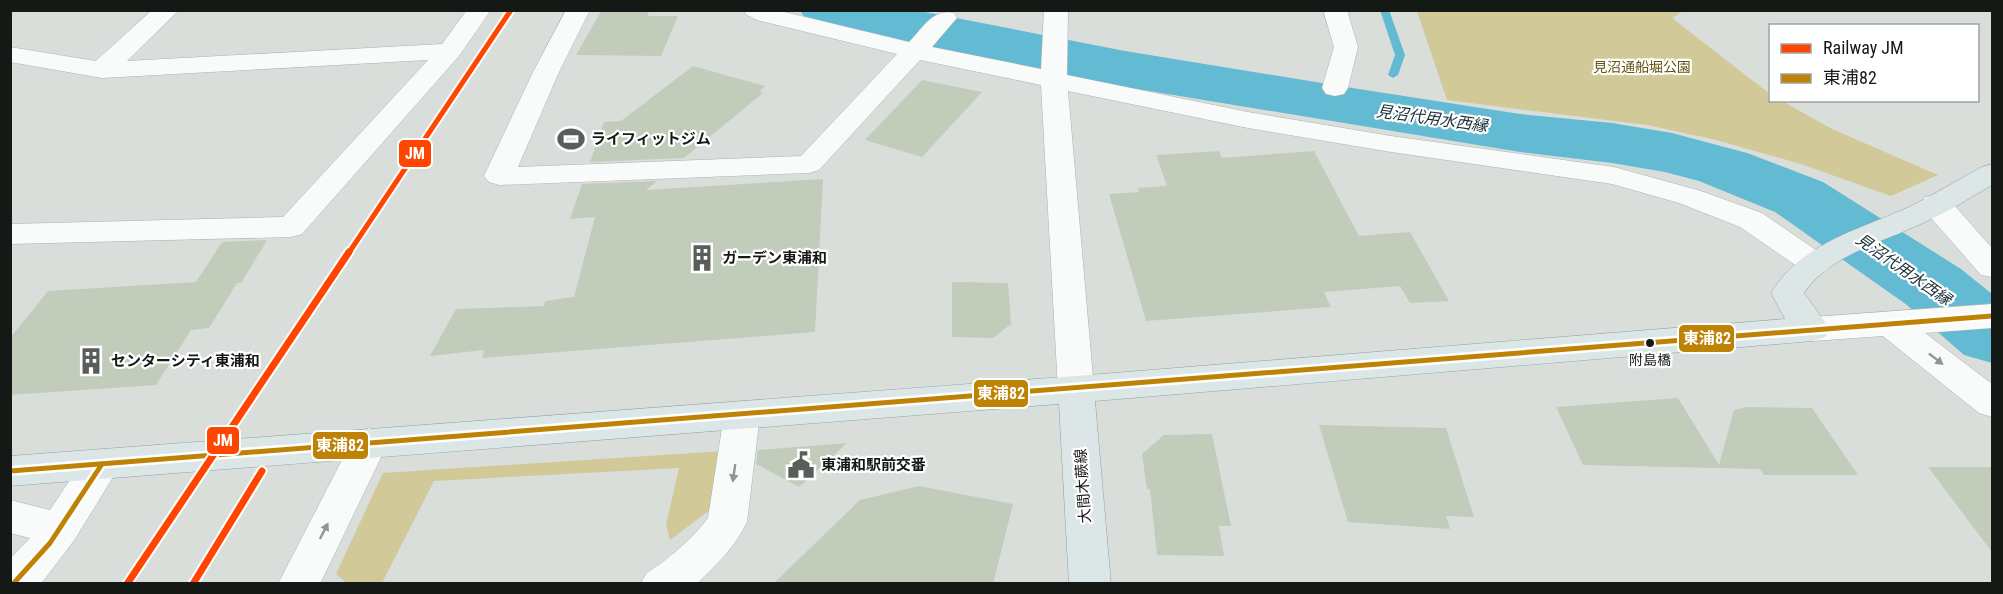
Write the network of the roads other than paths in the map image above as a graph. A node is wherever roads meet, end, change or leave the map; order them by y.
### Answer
1 (167, 10) edge
2 (479, 10) edge
3 (578, 10) edge
4 (755, 10) edge
5 (1056, 10) edge
6 (1335, 10) edge
7 (945, 18) dead end
8 (450, 51) junction
9 (915, 51) junction
10 (10, 54) edge
11 (102, 70) junction
12 (1054, 81) junction
13 (1335, 88) dead end
14 (1992, 173) edge
15 (1936, 204) junction
16 (10, 234) edge
17 (1824, 259) junction
18 (1992, 267) edge
19 (1992, 316) edge
20 (1902, 322) junction
21 (1813, 329) junction
22 (1076, 389) junction
23 (1992, 403) edge
24 (742, 415) junction
25 (369, 443) junction
26 (102, 464) junction
27 (10, 471) edge
28 (10, 516) edge
29 (51, 540) junction
30 (12, 584) edge
31 (299, 584) edge
32 (662, 584) edge
33 (1090, 584) edge

1 - 11 street
2 - 8 street
3 - 9 street
4 - 9 street
5 - 12 street
6 - 13 street
7 - 9 street
8 - 11 street
8 - 16 street
9 - 12 street
10 - 11 street
12 - 17 street
12 - 22 street
14 - 15 main road
15 - 17 main road
15 - 18 street
17 - 21 main road
19 - 20 street
20 - 21 street
20 -> 23 street
21 - 22 main road
22 - 24 main road
22 - 33 main road, 大間木蕨線
24 - 25 main road
24 -> 32 street
25 - 26 main road
31 -> 25 street
26 - 27 main road
26 - 29 street
28 - 29 street
29 - 30 street

